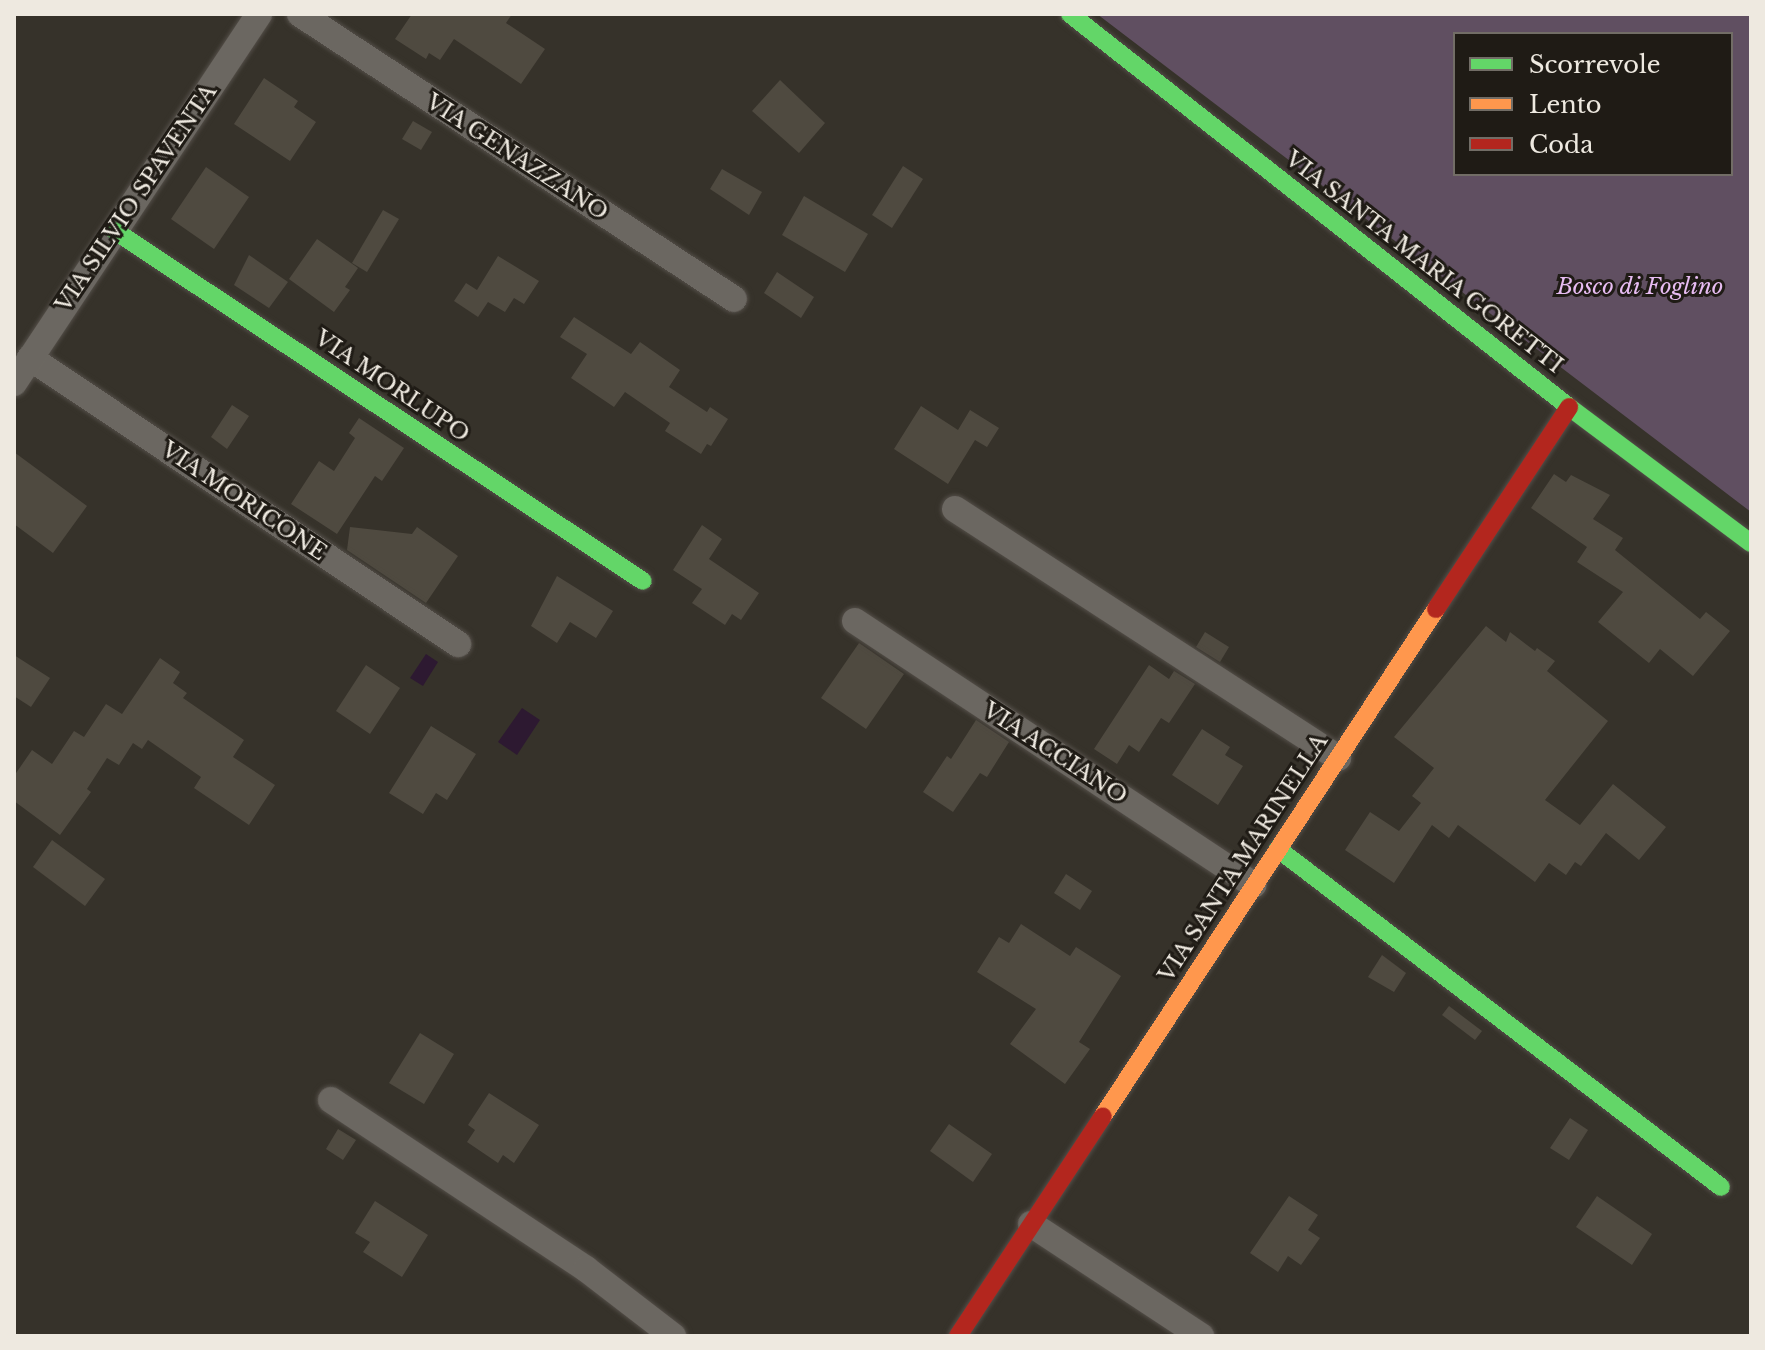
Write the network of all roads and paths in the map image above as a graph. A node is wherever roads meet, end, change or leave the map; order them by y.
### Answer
1 (259, 14) edge
2 (300, 14) edge
3 (1070, 14) edge
4 (115, 231) junction
5 (734, 299) dead end
6 (30, 358) junction
7 (14, 383) edge
8 (1569, 407) junction
9 (955, 509) dead end
10 (1751, 543) edge
11 (643, 581) dead end
12 (855, 621) dead end
13 (458, 644) dead end
14 (1338, 758) junction
15 (1278, 849) junction
16 (1254, 885) junction
17 (331, 1100) dead end
18 (1721, 1187) dead end
19 (1031, 1224) junction
20 (673, 1336) edge
21 (958, 1336) edge
22 (1201, 1336) edge

1 - 4 street, VIA SILVIO SPAVENTA
2 - 5 street, VIA GENAZZANO
3 - 8 street, VIA SANTA MARIA GORETTI
4 - 6 street, VIA SILVIO SPAVENTA
4 - 11 street, VIA MORLUPO
6 - 7 street, VIA SILVIO SPAVENTA
6 - 13 street, VIA MORICONE
8 - 10 street, VIA SANTA MARIA GORETTI
8 - 14 street, VIA SANTA MARINELLA
9 - 14 street
12 - 16 street, VIA ACCIANO
14 - 15 street, VIA SANTA MARINELLA
15 - 16 street, VIA SANTA MARINELLA
15 - 18 street
16 - 19 street, VIA SANTA MARINELLA
17 - 20 street
19 - 21 street, VIA SANTA MARINELLA
19 - 22 street

